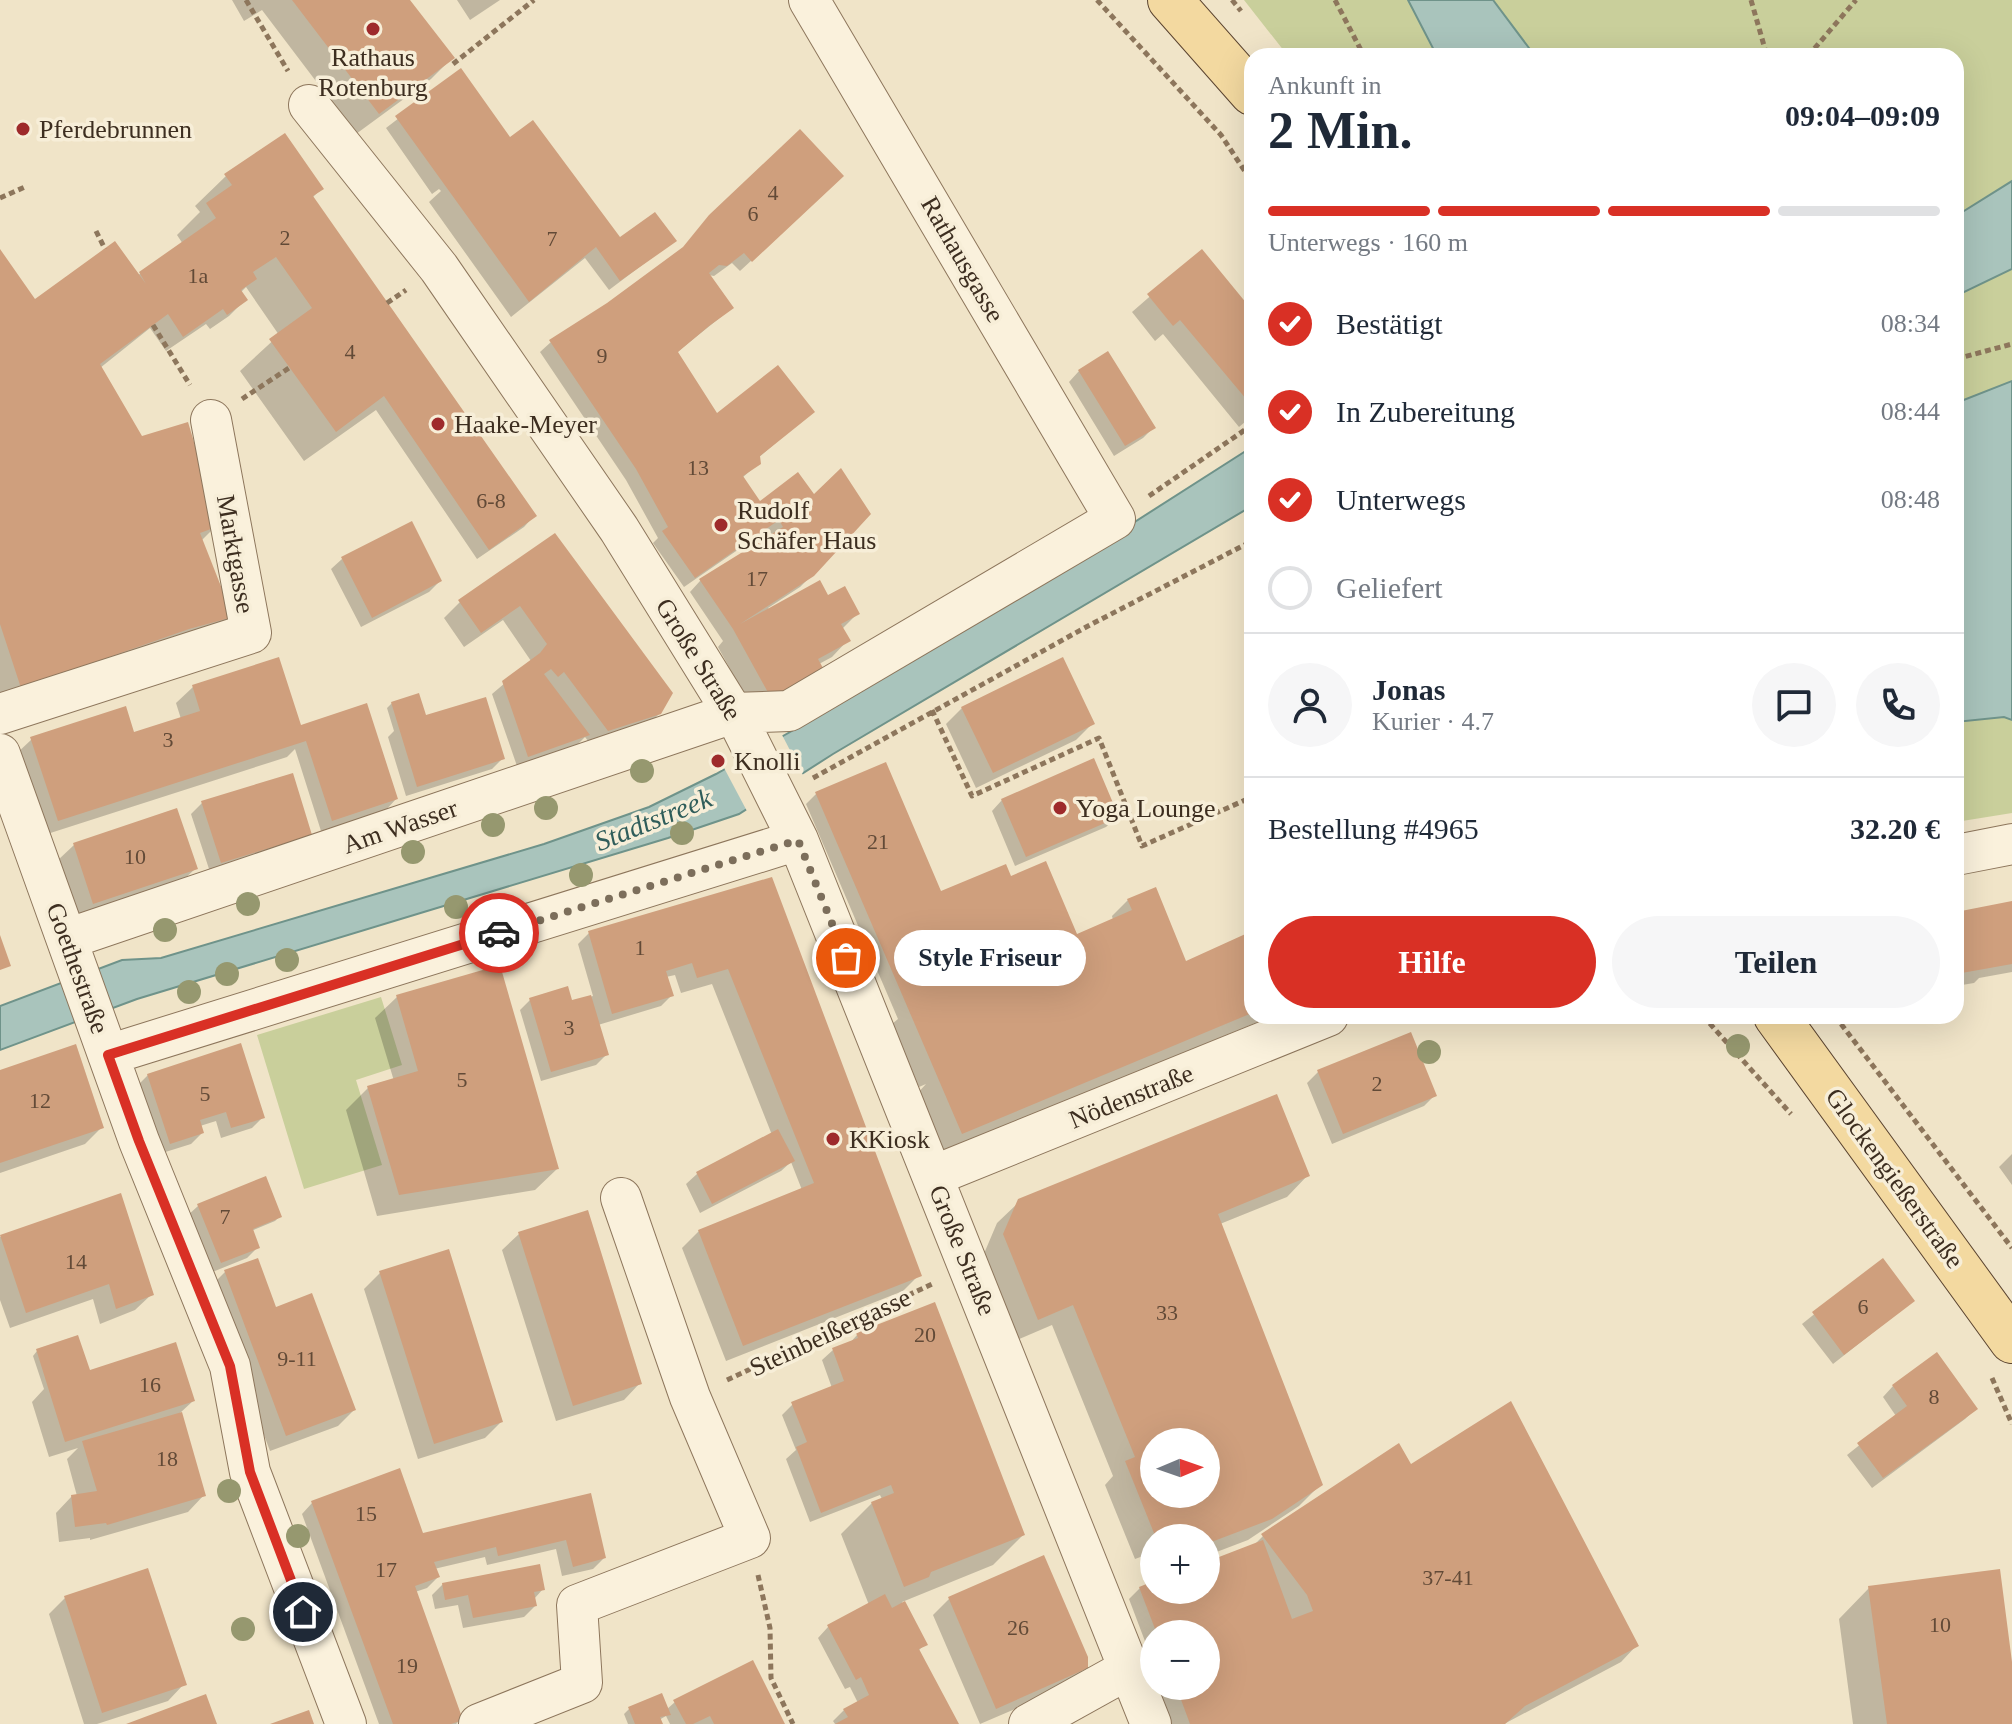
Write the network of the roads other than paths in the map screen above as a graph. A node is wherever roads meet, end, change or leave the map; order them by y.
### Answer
1 (809, 0) edge
2 (1170, 0) edge
3 (1244, 84) edge
4 (309, 105) road end
5 (211, 420) road end
6 (1115, 519) joint
7 (0, 714) edge
8 (737, 719) junction
9 (0, 754) edge
10 (785, 815) junction
11 (2012, 844) edge
12 (1964, 853) edge
13 (72, 953) junction
14 (1308, 1024) edge
15 (1782, 1024) edge
16 (105, 1043) junction
17 (933, 1176) junction
18 (621, 1198) dead end
19 (2012, 1341) edge
20 (1130, 1668) junction
21 (346, 1724) edge
22 (479, 1724) edge
23 (1029, 1724) edge
24 (1151, 1724) edge

1 - 6 street, Rathausgasse
2 - 3 main road
4 - 8 street, Große Straße
5 - 7 street, Marktgasse
6 - 8 street, Am Wasser
8 - 10 street, Große Straße
8 - 13 street, Am Wasser
9 - 13 street, Goethestraße
10 - 16 street
10 - 17 street, Große Straße
11 - 12 street
13 - 16 street, Goethestraße
14 - 17 street, Nödenstraße
15 - 19 main road, Glockengießerstraße
16 - 21 street, Goethestraße
17 - 20 street, Große Straße
18 - 22 street
20 - 23 street
20 - 24 street, Große Straße

